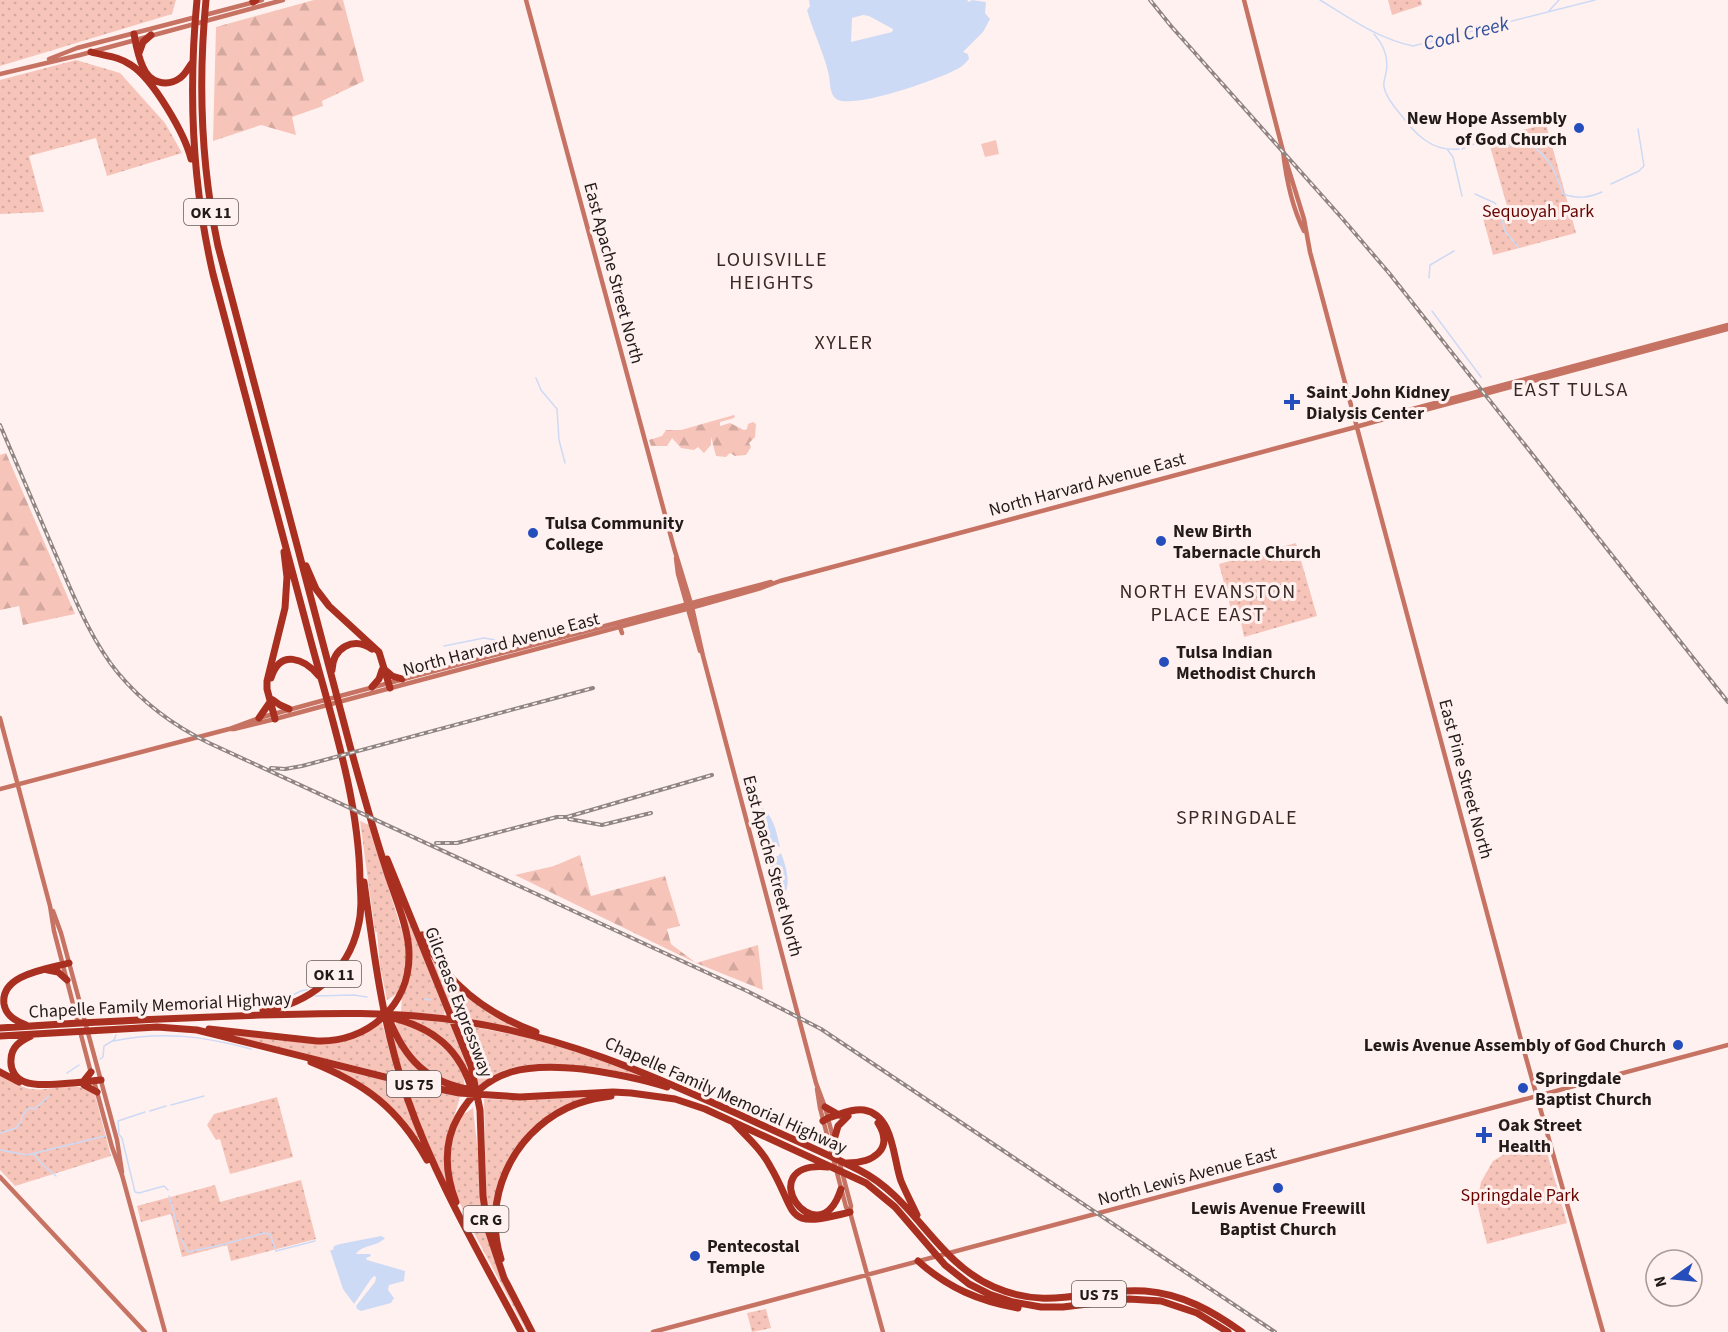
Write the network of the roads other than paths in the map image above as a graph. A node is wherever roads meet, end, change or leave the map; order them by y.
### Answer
1 (197, 0) edge
2 (206, 0) edge
3 (262, 0) edge
4 (283, 0) edge
5 (526, 0) edge
6 (1244, 0) edge
7 (255, 1) edge
8 (151, 35) junction
9 (133, 37) junction
10 (91, 52) junction
11 (139, 53) junction
12 (192, 63) junction
13 (35, 64) junction
14 (140, 72) junction
15 (0, 74) edge
16 (196, 179) junction
17 (1728, 327) edge
18 (1357, 426) junction
19 (288, 513) junction
20 (280, 525) junction
21 (689, 605) junction
22 (619, 624) junction
23 (622, 633) dead end
24 (522, 650) junction
25 (383, 670) junction
26 (331, 675) junction
27 (321, 678) junction
28 (402, 679) junction
29 (388, 686) junction
30 (372, 687) junction
31 (272, 701) junction
32 (289, 710) junction
33 (276, 716) junction
34 (0, 718) edge
35 (259, 718) junction
36 (229, 729) junction
37 (18, 784) junction
38 (0, 789) edge
39 (374, 829) junction
40 (381, 842) junction
41 (360, 852) junction
42 (65, 963) junction
43 (46, 970) junction
44 (66, 980) junction
45 (0, 988) edge
46 (371, 1013) junction
47 (230, 1016) junction
48 (29, 1026) junction
49 (0, 1028) edge
50 (169, 1028) junction
51 (36, 1034) junction
52 (0, 1036) edge
53 (392, 1036) junction
54 (1728, 1045) edge
55 (284, 1051) junction
56 (590, 1052) junction
57 (0, 1072) edge
58 (91, 1072) junction
59 (471, 1078) junction
60 (98, 1082) junction
61 (83, 1083) junction
62 (816, 1083) junction
63 (97, 1092) junction
64 (631, 1092) junction
65 (547, 1095) junction
66 (698, 1096) junction
67 (1537, 1097) junction
68 (825, 1107) junction
69 (839, 1115) junction
70 (848, 1116) junction
71 (826, 1120) junction
72 (732, 1121) junction
73 (834, 1140) junction
74 (821, 1164) junction
75 (855, 1165) junction
76 (122, 1175) junction
77 (0, 1177) edge
78 (842, 1189) junction
79 (850, 1212) junction
80 (463, 1223) junction
81 (924, 1228) junction
82 (472, 1239) junction
83 (918, 1261) junction
84 (867, 1275) junction
85 (1080, 1305) junction
86 (518, 1306) junction
87 (145, 1332) edge
88 (165, 1332) edge
89 (521, 1332) edge
90 (532, 1332) edge
91 (653, 1332) edge
92 (883, 1332) edge
93 (1228, 1332) edge
94 (1242, 1332) edge
95 (1603, 1332) edge

1 - 12 highway, OK 11
2 - 19 highway, OK 11
3 - 7 main road
4 - 8 main road
5 - 21 main road, East Apache Street North
6 - 18 main road, East Pine Street North
7 - 9 main road
8 - 9 main road
8 - 11 highway
9 - 10 main road
9 - 11 highway
9 - 13 main road
9 - 14 highway
10 - 13 main road
10 - 14 highway
11 - 12 highway
12 - 16 highway, OK 11
13 - 15 main road
14 - 16 highway
16 - 20 highway, OK 11
17 - 18 main road, North Harvard Avenue East
18 - 21 main road, North Harvard Avenue East
18 - 67 main road, East Pine Street North
19 - 25 highway
19 - 26 highway, OK 11
20 - 27 highway, OK 11
20 - 31 highway
21 - 22 main road, North Harvard Avenue East
21 - 62 main road, East Apache Street North
22 - 23 main road
22 - 24 main road, North Harvard Avenue East
24 - 28 main road, North Harvard Avenue East
24 - 29 main road, North Harvard Avenue East
25 - 26 highway
25 - 28 highway
25 - 29 highway
25 - 30 highway
26 - 39 highway, Gilcrease Expressway / OK 11
27 - 31 highway
27 - 41 highway, OK 11
28 - 29 main road, North Harvard Avenue East
29 - 30 main road, North Harvard Avenue East
29 - 33 main road, North Harvard Avenue East
30 - 32 main road, North Harvard Avenue East
31 - 32 highway
31 - 33 highway
31 - 35 highway
32 - 33 main road, North Harvard Avenue East
33 - 35 main road, North Harvard Avenue East
33 - 36 main road, North Harvard Avenue East
34 - 37 main road
35 - 36 main road, North Harvard Avenue East
36 - 37 main road, North Harvard Avenue East
37 - 38 main road, North Harvard Avenue East
37 - 42 main road
39 - 40 highway, Gilcrease Expressway
39 - 50 highway
40 - 56 highway
40 - 59 highway, Gilcrease Expressway
41 - 47 highway, OK 11
41 - 53 highway
42 - 43 highway
42 - 44 main road
42 - 45 highway
42 - 60 main road
43 - 44 highway
43 - 48 highway
44 - 58 main road
46 - 47 highway, Chapelle Family Memorial Highway
46 - 56 highway, Chapelle Family Memorial Highway
46 - 59 highway
47 - 48 highway, Chapelle Family Memorial Highway / OK 11
48 - 49 highway, Chapelle Family Memorial Highway
50 - 51 highway, Chapelle Family Memorial Highway
50 - 55 highway, Chapelle Family Memorial Highway / US 75
51 - 52 highway, Chapelle Family Memorial Highway
51 - 61 highway
53 - 65 highway
53 - 80 highway, CR G
54 - 67 main road, North Lewis Avenue East
55 - 65 highway, Chapelle Family Memorial Highway / US 75
55 - 80 highway
56 - 66 highway, Chapelle Family Memorial Highway
57 - 61 highway
58 - 60 main road
58 - 61 highway
59 - 86 highway, CR G
60 - 61 highway
60 - 63 main road
60 - 76 main road
61 - 63 highway
62 - 68 main road, East Apache Street North
62 - 71 main road, East Apache Street North
63 - 76 main road
64 - 65 highway, Chapelle Family Memorial Highway / US 75
64 - 72 highway, Chapelle Family Memorial Highway / US 75
64 - 86 highway
66 - 75 highway, Chapelle Family Memorial Highway
66 - 82 highway
67 - 83 main road, North Lewis Avenue East
67 - 95 main road, East Pine Street North
68 - 69 highway
68 - 71 main road, East Apache Street North
69 - 71 highway
69 - 81 highway
70 - 71 highway
70 - 73 highway
70 - 75 highway
71 - 73 main road, East Apache Street North
71 - 78 main road, East Apache Street North
72 - 74 highway, Chapelle Family Memorial Highway / US 75
72 - 79 highway
73 - 79 main road, East Apache Street North
74 - 78 highway
74 - 85 highway, Chapelle Family Memorial Highway / US 75
75 - 81 highway, Chapelle Family Memorial Highway / US 75
76 - 88 main road
77 - 87 main road
78 - 79 main road, East Apache Street North
79 - 84 main road, East Apache Street North
80 - 82 highway, CR G
81 - 94 highway, Chapelle Family Memorial Highway / US 75
82 - 89 highway, CR G
83 - 84 main road, North Lewis Avenue East
83 - 85 highway
84 - 91 main road, North Lewis Avenue East
84 - 92 main road, East Apache Street North
85 - 93 highway, Chapelle Family Memorial Highway / US 75
86 - 90 highway, CR G

